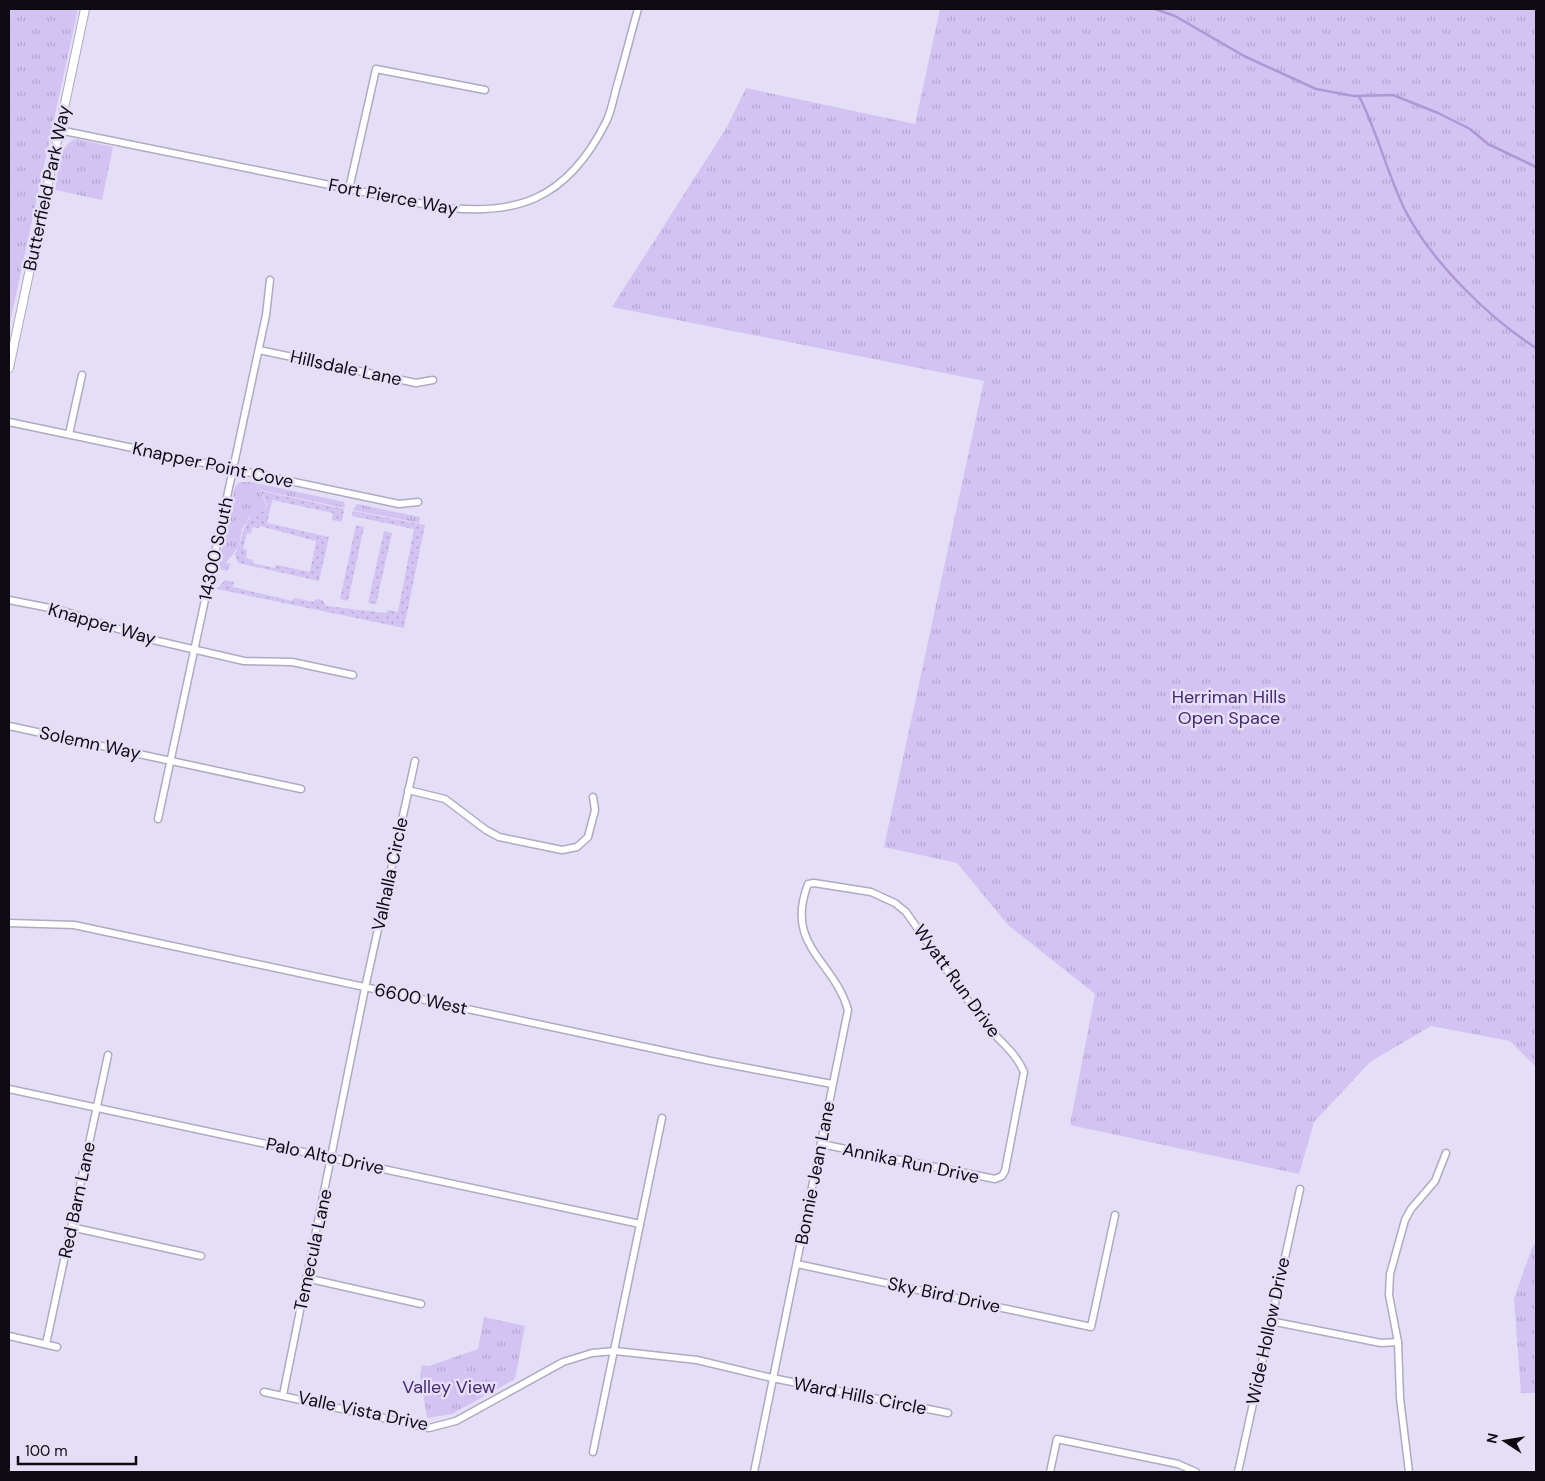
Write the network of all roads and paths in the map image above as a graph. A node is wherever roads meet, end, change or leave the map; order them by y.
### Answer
1 (85, 9) edge
2 (638, 9) edge
3 (485, 90) dead end
4 (59, 130) junction
5 (349, 189) junction
6 (270, 280) dead end
7 (259, 350) junction
8 (9, 368) edge
9 (82, 375) dead end
10 (433, 380) dead end
11 (9, 422) edge
12 (69, 434) junction
13 (233, 470) junction
14 (418, 502) dead end
15 (9, 600) edge
16 (194, 650) junction
17 (353, 675) dead end
18 (9, 726) edge
19 (415, 760) dead end
20 (171, 761) junction
21 (301, 788) dead end
22 (408, 790) junction
23 (593, 797) dead end
24 (158, 818) dead end
25 (808, 884) joint
26 (9, 923) edge
27 (365, 988) junction
28 (108, 1055) dead end
29 (832, 1084) junction
30 (9, 1089) edge
31 (96, 1108) junction
32 (662, 1118) dead end
33 (821, 1144) junction
34 (1446, 1153) dead end
35 (332, 1158) junction
36 (1002, 1176) joint
37 (1300, 1189) dead end
38 (1115, 1215) dead end
39 (640, 1224) junction
40 (71, 1227) junction
41 (201, 1256) dead end
42 (797, 1264) junction
43 (306, 1278) junction
44 (421, 1304) dead end
45 (1270, 1321) junction
46 (9, 1336) edge
47 (1398, 1342) junction
48 (46, 1344) junction
49 (57, 1347) dead end
50 (615, 1351) junction
51 (772, 1378) junction
52 (264, 1392) dead end
53 (283, 1395) junction
54 (948, 1413) dead end
55 (593, 1452) dead end
56 (754, 1472) edge
57 (1050, 1472) edge
58 (1196, 1472) edge
59 (1238, 1472) edge
60 (1409, 1472) edge

1 - 4 street, Butterfield Park Way
2 - 5 street, Fort Pierce Way
3 - 5 street
4 - 5 street, Fort Pierce Way
4 - 8 street, Butterfield Park Way
6 - 7 street, 14300 South
7 - 10 street, Hillsdale Lane
7 - 13 street, 14300 South
9 - 12 street
11 - 12 street, Knapper Point Cove
12 - 13 street, Knapper Point Cove
13 - 14 street, Knapper Point Cove
13 - 16 street, 14300 South
15 - 16 street, Knapper Way
16 - 17 street, Knapper Way
16 - 20 street, 14300 South
18 - 20 street, Solemn Way
19 - 22 street, Valhalla Circle
20 - 21 street, Solemn Way
20 - 24 street, 14300 South
22 - 23 street
22 - 27 street, Valhalla Circle
25 - 29 street, Bonnie Jean Lane
25 - 36 street, Wyatt Run Drive
26 - 27 street, 6600 West
27 - 29 street, 6600 West
27 - 35 street, Temecula Lane
28 - 31 street, Red Barn Lane
29 - 33 street, Bonnie Jean Lane
30 - 31 street, Palo Alto Drive
31 - 35 street, Palo Alto Drive
31 - 40 street, Red Barn Lane
32 - 39 street
33 - 36 street, Annika Run Drive
33 - 42 street, Bonnie Jean Lane
34 - 47 street
35 - 39 street, Palo Alto Drive
35 - 43 street, Temecula Lane
37 - 45 street, Wide Hollow Drive
38 - 42 street, Sky Bird Drive
39 - 50 street
40 - 41 street
40 - 48 street, Red Barn Lane
42 - 51 street, Bonnie Jean Lane
43 - 44 street
43 - 53 street, Temecula Lane
45 - 47 street
45 - 59 street, Wide Hollow Drive
46 - 48 street
47 - 60 street
48 - 49 street
50 - 51 street, Valle Vista Drive
50 - 53 street, Valle Vista Drive
50 - 55 street
51 - 54 street, Ward Hills Circle
51 - 56 street, Bonnie Jean Lane
52 - 53 street, Valle Vista Drive
57 - 58 street

